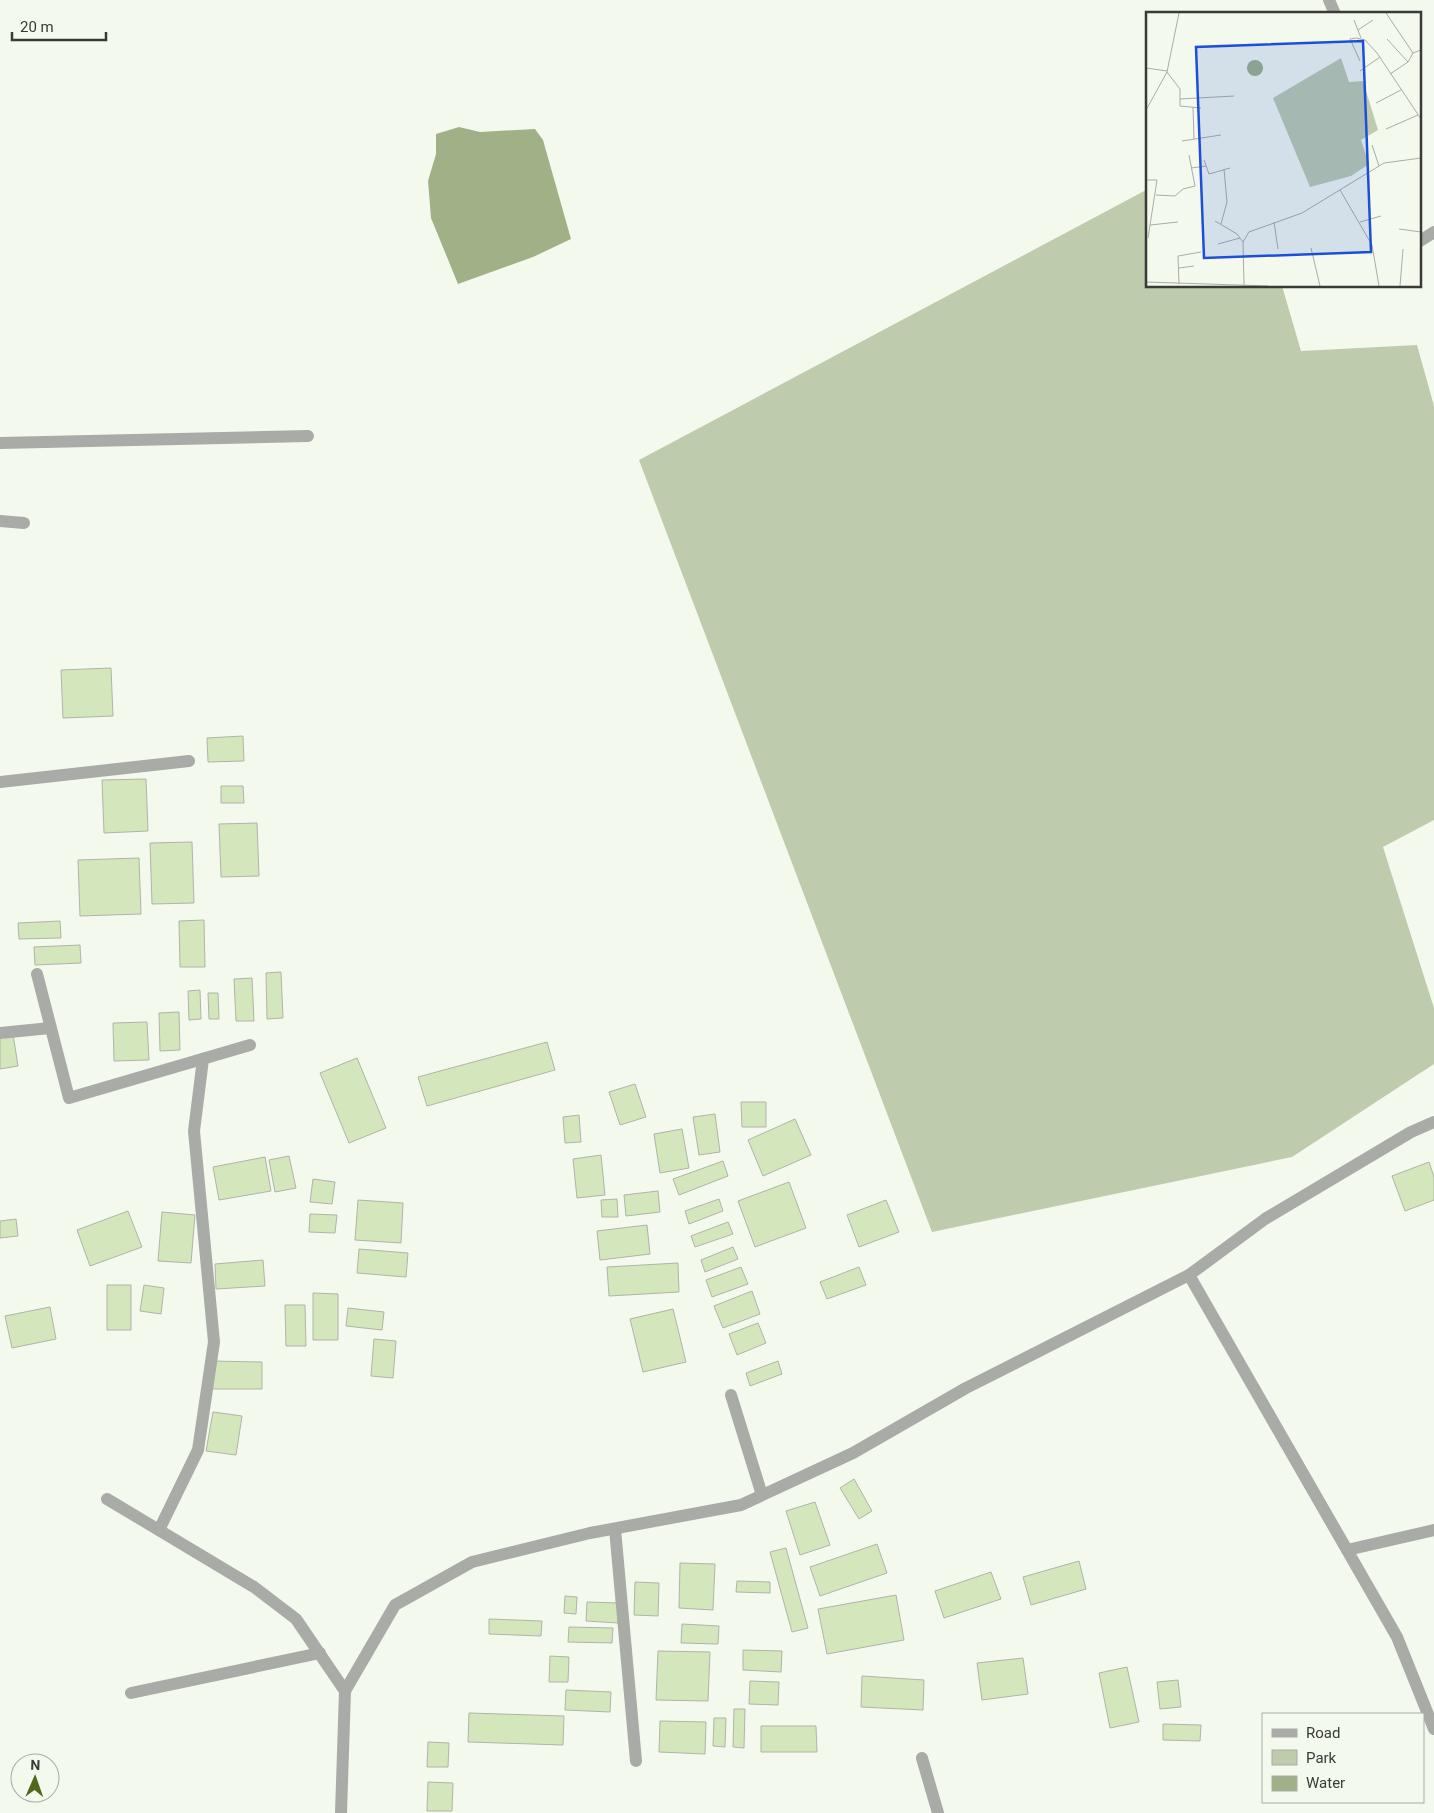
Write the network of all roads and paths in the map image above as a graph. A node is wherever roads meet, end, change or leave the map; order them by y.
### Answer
1 (1329, 0) edge
2 (1334, 12) edge
3 (1434, 232) edge
4 (1422, 240) edge
5 (308, 436) dead end
6 (0, 443) edge
7 (0, 521) edge
8 (24, 523) dead end
9 (189, 761) dead end
10 (0, 782) edge
11 (36, 974) dead end
12 (50, 1028) junction
13 (0, 1033) edge
14 (250, 1045) dead end
15 (203, 1059) junction
16 (1434, 1122) edge
17 (1190, 1274) junction
18 (731, 1395) dead end
19 (762, 1495) junction
20 (107, 1499) dead end
21 (615, 1529) junction
22 (159, 1530) junction
23 (1434, 1530) edge
24 (1347, 1550) junction
25 (320, 1653) junction
26 (345, 1691) junction
27 (131, 1693) dead end
28 (1434, 1729) edge
29 (922, 1758) dead end
30 (636, 1761) dead end
31 (342, 1813) edge
32 (938, 1813) edge

1 - 2 street
3 - 4 street
5 - 6 street
7 - 8 street
9 - 10 street
11 - 12 street
12 - 13 street
12 - 15 street
14 - 15 street
15 - 22 street
16 - 17 street
17 - 19 street
17 - 24 street
18 - 19 street
19 - 21 street
20 - 22 street
21 - 26 street
21 - 30 street
22 - 25 street
23 - 24 street
24 - 28 street
25 - 26 street
25 - 27 street
26 - 31 street
29 - 32 street

